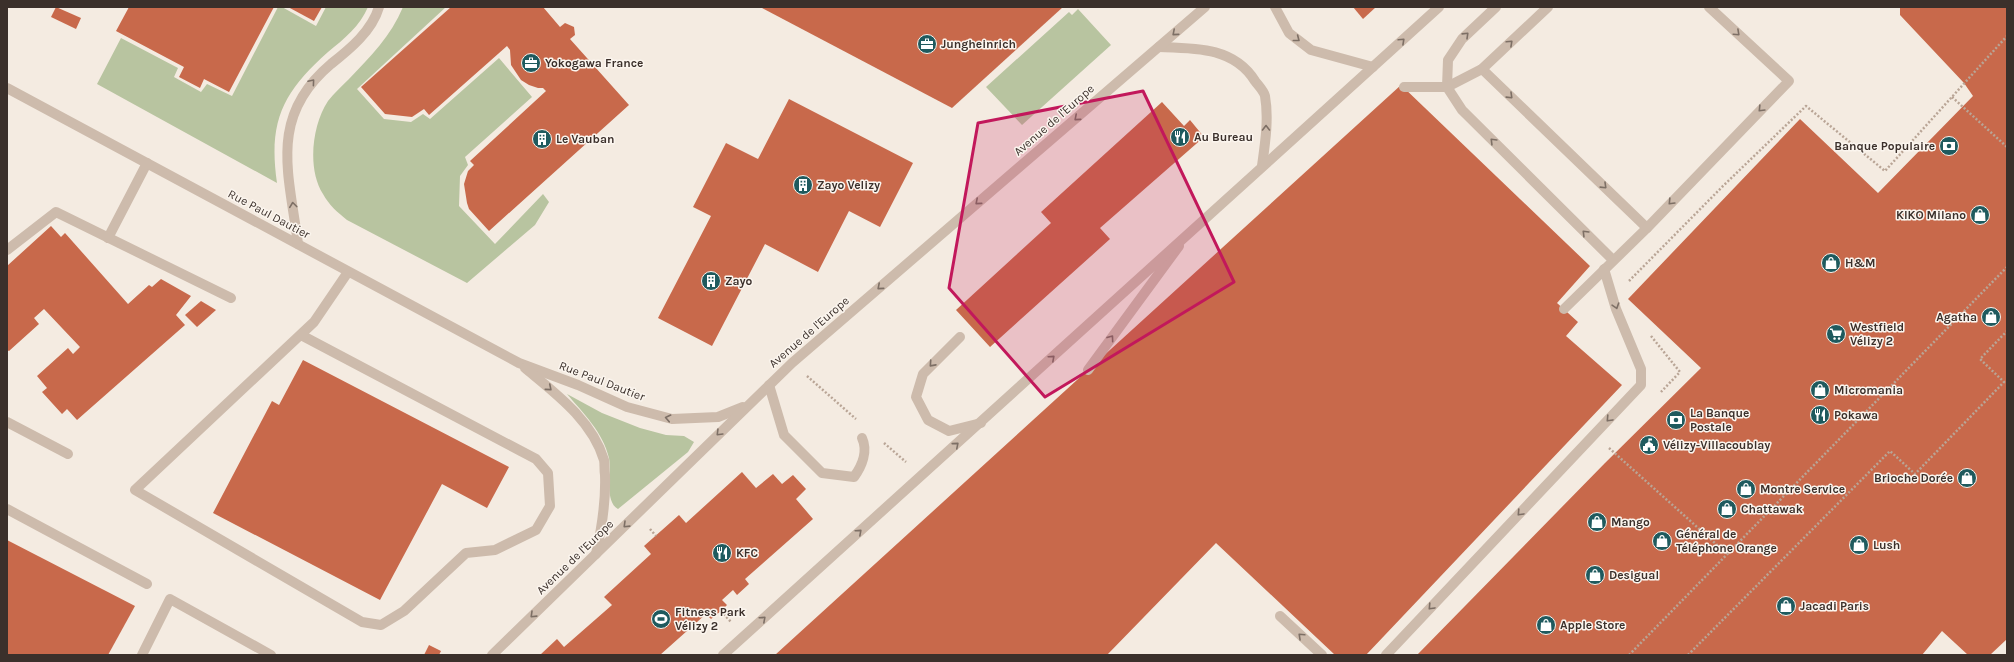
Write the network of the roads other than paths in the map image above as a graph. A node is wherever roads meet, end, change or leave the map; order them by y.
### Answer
1 (379, 7) edge
2 (1205, 7) edge
3 (1275, 7) edge
4 (1439, 7) edge
5 (1496, 7) edge
6 (1548, 7) edge
7 (1709, 7) edge
8 (1159, 47) junction
9 (1373, 67) junction
10 (1482, 69) junction
11 (1404, 87) dead end
12 (1447, 87) junction
13 (7, 88) edge
14 (147, 163) junction
15 (1262, 166) junction
16 (1647, 228) junction
17 (1188, 234) junction
18 (108, 238) junction
19 (298, 244) junction
20 (7, 250) edge
21 (1613, 260) junction
22 (1604, 269) junction
23 (348, 272) junction
24 (231, 298) dead end
25 (1564, 309) dead end
26 (301, 336) junction
27 (960, 337) dead end
28 (519, 363) junction
29 (1088, 370) dead end
30 (769, 385) junction
31 (746, 406) junction
32 (7, 422) edge
33 (981, 423) junction
34 (862, 438) dead end
35 (68, 454) dead end
36 (7, 509) edge
37 (596, 554) junction
38 (147, 584) dead end
39 (1280, 616) dead end
40 (142, 655) edge
41 (271, 655) edge
42 (492, 655) edge
43 (723, 655) edge
44 (1322, 655) edge
45 (1386, 655) edge

19 -> 1 street
2 -> 8 street, Avenue de l'Europe
3 -> 9 street
9 -> 4 street
12 -> 5 street
10 -> 6 street
7 -> 16 street
15 -> 8 street
8 -> 30 street, Avenue de l'Europe
9 - 15 street
10 - 12 street
10 -> 16 street
11 - 12 street
21 -> 12 street
13 - 14 street, Rue Paul Dautier
14 - 18 street
14 - 19 street, Rue Paul Dautier
15 - 17 street
16 - 21 street
29 -> 17 street
33 -> 17 street
18 - 20 street
18 - 24 street
19 - 23 street, Rue Paul Dautier
21 - 22 street
22 - 25 street
22 -> 45 street
23 - 26 street
23 - 28 street, Rue Paul Dautier
26 - 26 street
27 -> 33 street
31 -> 28 street, Rue Paul Dautier
28 -> 37 street, Rue Paul Dautier
30 - 31 street, Avenue de l'Europe
30 - 34 street
31 -> 37 street, Avenue de l'Europe
32 - 35 street
43 -> 33 street
36 - 38 street
37 -> 42 street, Avenue de l'Europe
44 -> 39 street
40 - 41 street

